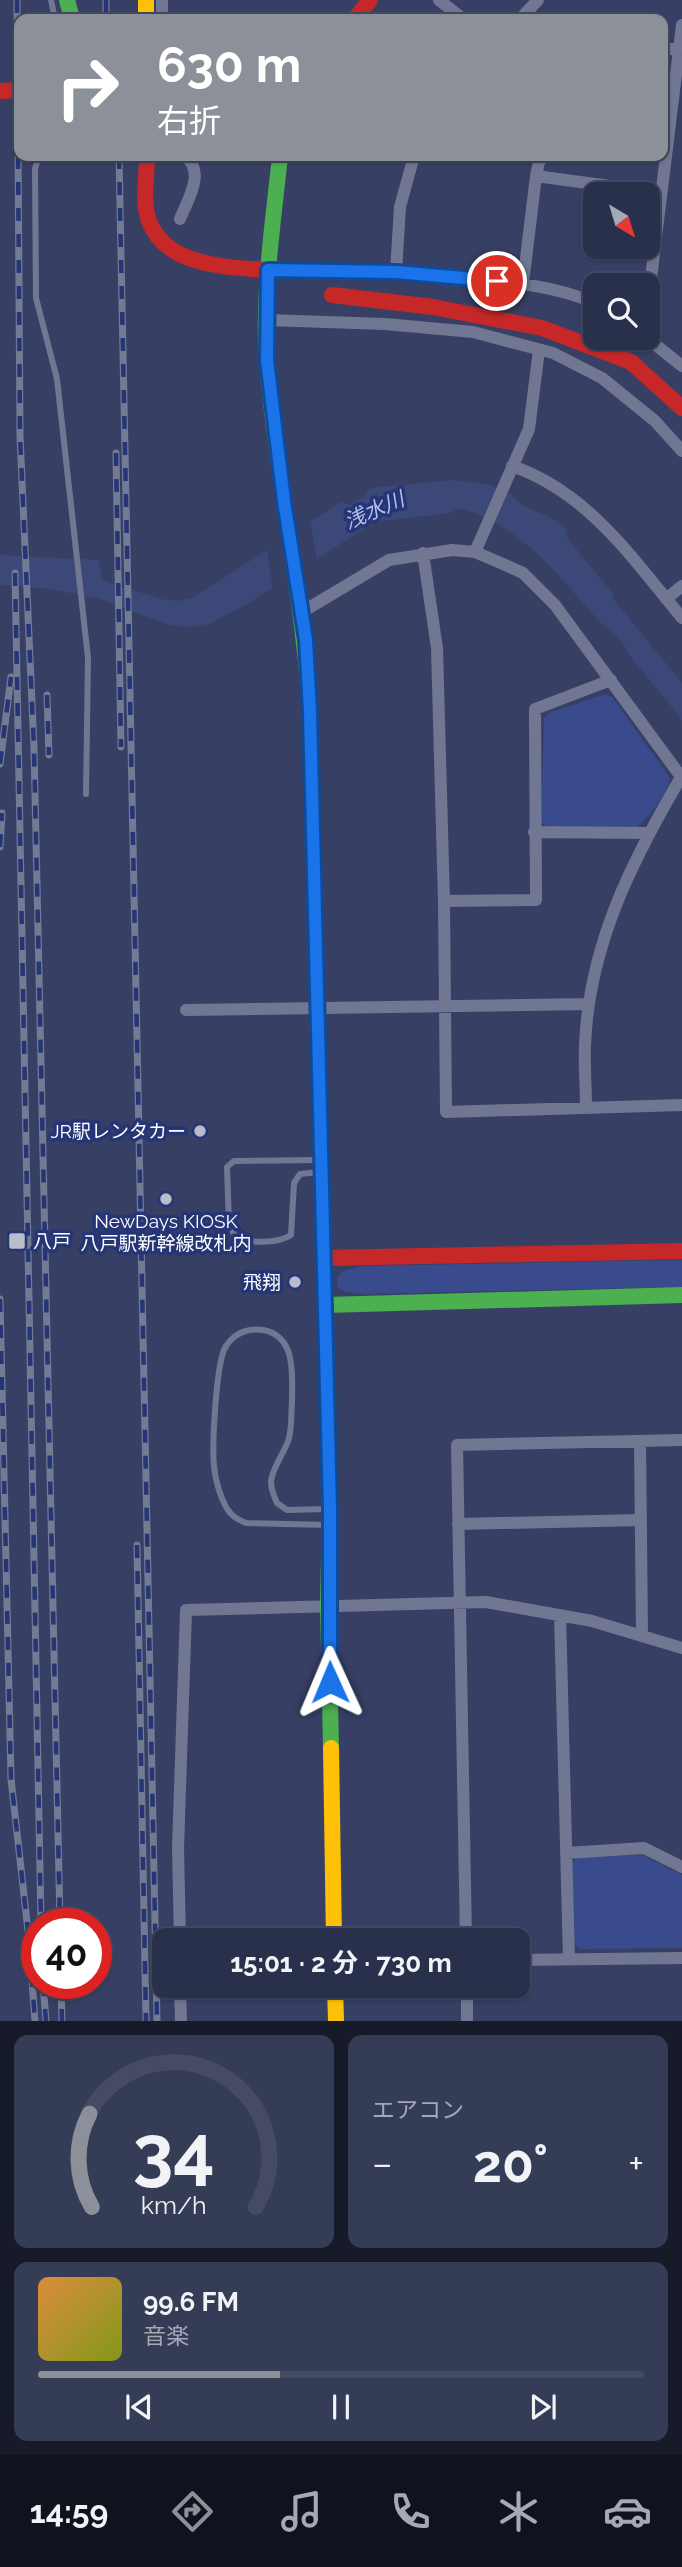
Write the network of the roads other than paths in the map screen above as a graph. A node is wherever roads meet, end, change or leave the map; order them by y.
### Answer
1 (370, 0) edge
2 (439, 0) edge
3 (538, 0) edge
4 (359, 14) edge
5 (457, 14) edge
6 (525, 14) edge
7 (682, 25) edge
8 (668, 49) edge
9 (679, 50) junction
10 (668, 137) edge
11 (37, 161) edge
12 (147, 161) edge
13 (192, 161) edge
14 (279, 161) edge
15 (413, 161) edge
16 (540, 161) edge
17 (665, 161) edge
18 (536, 176) junction
19 (661, 193) junction
20 (180, 219) dead end
21 (268, 270) junction
22 (396, 272) junction
23 (652, 273) edge
24 (523, 283) junction
25 (332, 295) dead end
26 (583, 299) edge
27 (267, 320) junction
28 (660, 348) edge
29 (539, 350) junction
30 (682, 366) edge
31 (682, 408) edge
32 (682, 451) edge
33 (512, 466) junction
34 (475, 552) junction
35 (423, 553) junction
36 (682, 586) edge
37 (666, 599) junction
38 (302, 612) junction
39 (682, 618) edge
40 (611, 680) junction
41 (681, 778) edge
42 (86, 794) dead end
43 (534, 832) junction
44 (648, 833) junction
45 (444, 901) junction
46 (589, 1004) junction
47 (446, 1008) junction
48 (317, 1009) junction
49 (186, 1010) dead end
50 (682, 1105) edge
51 (586, 1108) junction
52 (321, 1166) junction
53 (682, 1251) edge
54 (325, 1258) junction
55 (682, 1294) edge
56 (326, 1305) junction
57 (682, 1440) edge
58 (639, 1441) junction
59 (330, 1517) junction
60 (642, 1520) junction
61 (458, 1524) junction
62 (459, 1602) junction
63 (328, 1605) junction
64 (560, 1615) junction
65 (642, 1636) junction
66 (682, 1648) edge
67 (566, 1853) junction
68 (682, 1867) edge
69 (180, 1928) edge
70 (334, 1928) edge
71 (466, 1928) edge
72 (682, 1958) edge
73 (569, 1959) junction
74 (530, 1960) edge
75 (180, 1998) edge
76 (335, 1998) edge
77 (467, 1998) edge
78 (181, 2021) edge
79 (336, 2021) edge
80 (467, 2021) edge

1 - 4 street
2 - 5 street
3 - 6 street
7 - 9 street
8 - 9 street
9 - 10 street
11 - 42 lane
12 - 21 street
13 - 20 street
14 - 21 street
15 - 22 street
16 - 18 street
17 - 19 street
18 - 19 street
18 - 24 street
19 - 23 street
21 - 22 street
21 - 27 street
22 - 24 street
24 - 26 street
25 - 31 street
27 - 29 street
27 - 38 street
28 - 30 street
29 - 32 street
29 - 33 street
33 - 34 street
33 - 37 street
34 - 35 street
34 - 40 street
35 - 38 street
35 - 45 street
36 - 37 street
37 - 39 street
38 - 48 street
40 - 41 street
40 - 43 street
41 - 44 street
43 - 44 street
43 - 45 street
44 - 46 street
45 - 47 street
46 - 47 street
46 - 51 street
47 - 48 street
47 - 51 street
48 - 49 street
48 - 52 street
50 - 51 street
52 - 52 lane
52 - 54 street
53 - 54 street
54 - 56 street
55 - 56 street
56 - 59 street
57 - 58 street
58 - 60 street
58 - 61 street
59 - 59 lane
59 - 63 street
60 - 61 street
60 - 65 street
61 - 62 street
62 - 63 street
62 - 64 street
62 - 71 street
63 - 69 street
63 - 70 street
64 - 65 street
64 - 67 street
65 - 66 street
67 - 68 street
67 - 73 street
72 - 73 street
73 - 74 street
75 - 78 street
76 - 79 street
77 - 80 street

